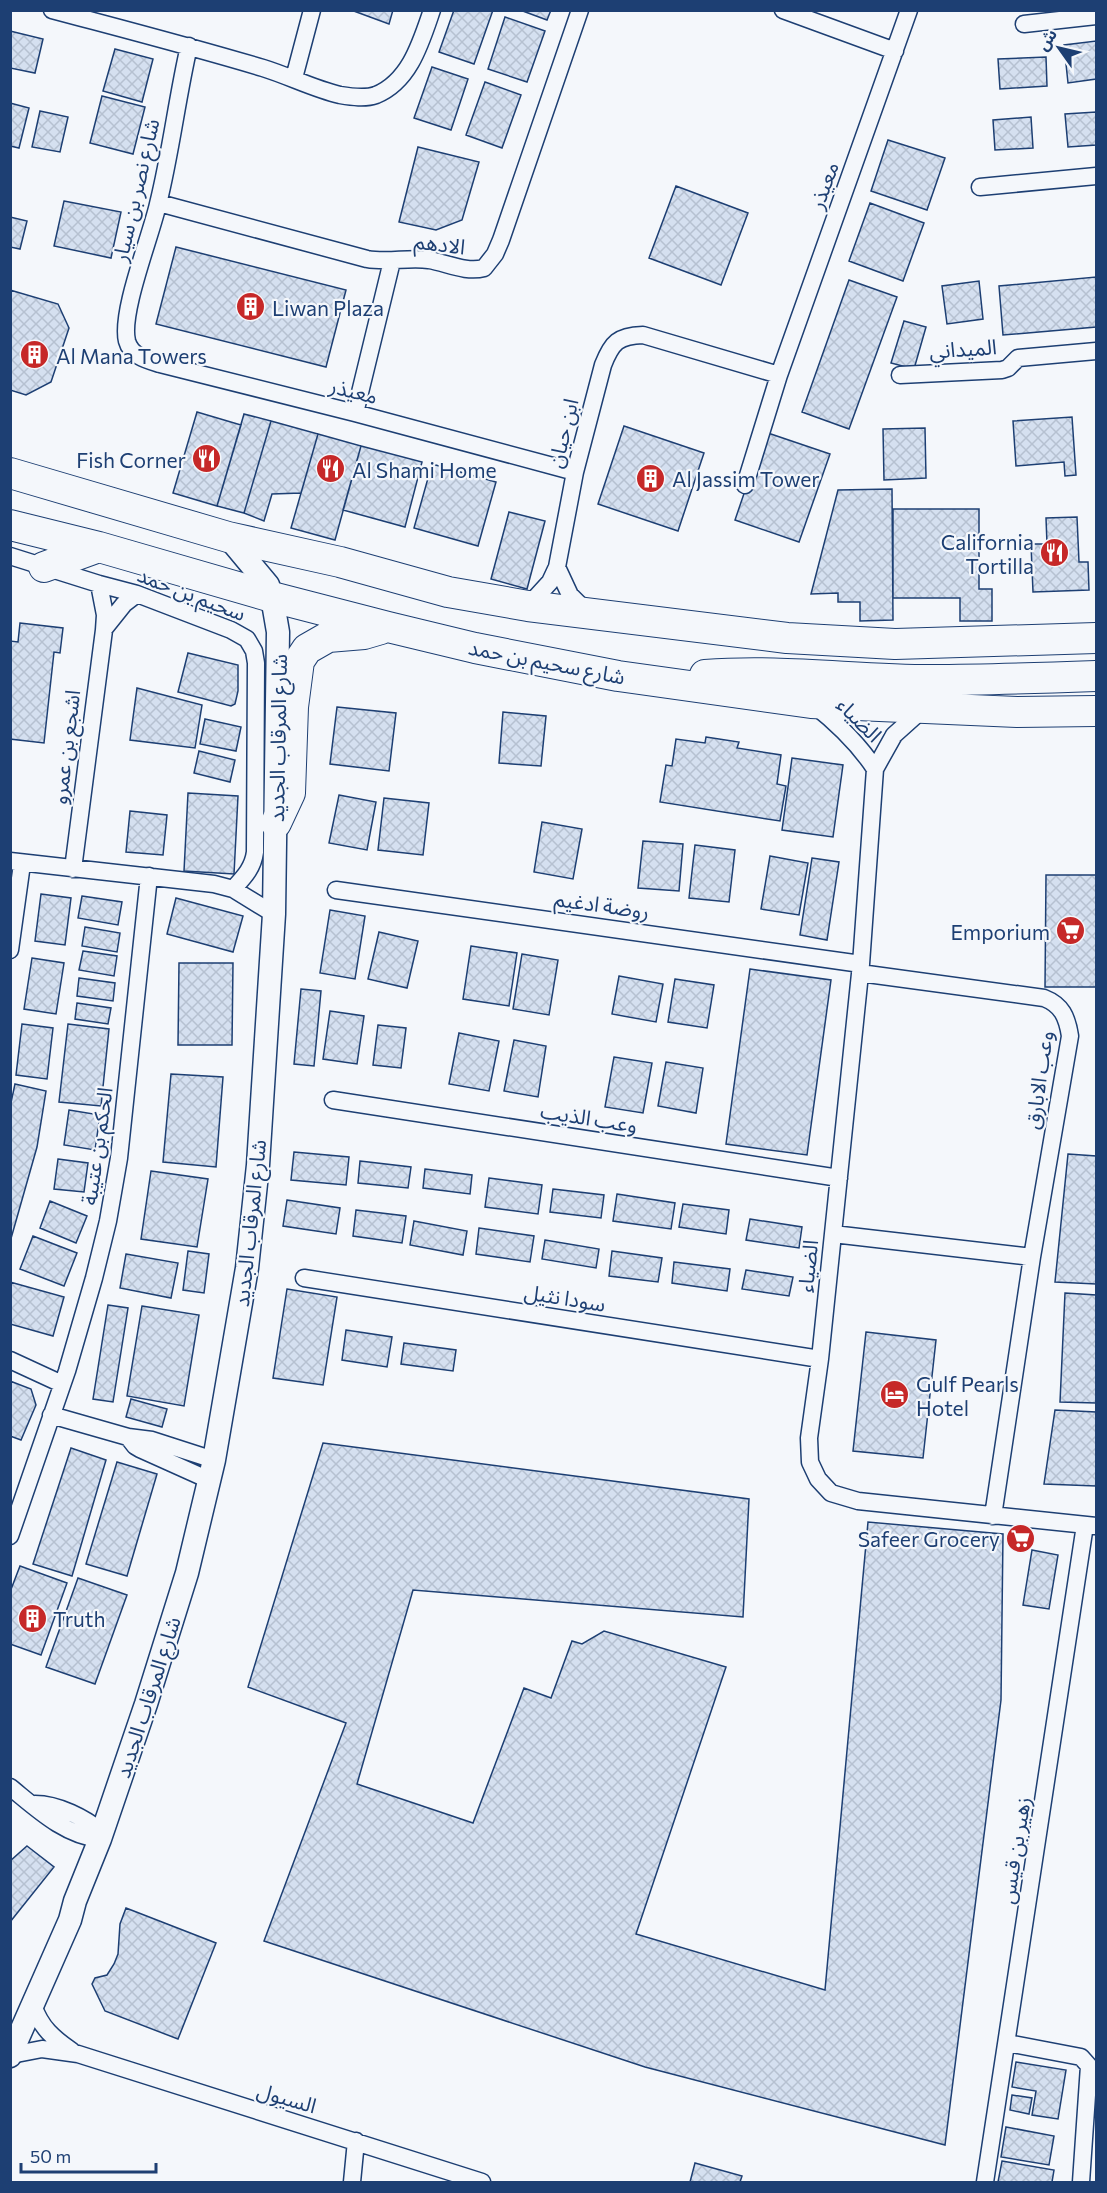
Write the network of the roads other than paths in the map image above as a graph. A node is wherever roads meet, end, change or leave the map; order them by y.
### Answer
1 (52, 10) edge
2 (312, 10) edge
3 (432, 10) edge
4 (580, 10) edge
5 (783, 10) edge
6 (909, 10) edge
7 (90, 15) edge
8 (1096, 16) edge
9 (1024, 24) dead end
10 (189, 46) junction
11 (895, 51) junction
12 (294, 78) junction
13 (1096, 176) edge
14 (980, 187) dead end
15 (159, 203) junction
16 (393, 261) junction
17 (128, 344) joint
18 (1096, 351) edge
19 (779, 375) junction
20 (900, 375) dead end
21 (356, 412) junction
22 (575, 472) junction
23 (10, 473) edge
24 (40, 482) junction
25 (745, 485) dead end
26 (10, 491) edge
27 (10, 525) edge
28 (228, 537) junction
29 (99, 547) junction
30 (10, 556) edge
31 (44, 567) junction
32 (557, 567) junction
33 (99, 584) junction
34 (137, 594) junction
35 (272, 597) junction
36 (528, 606) junction
37 (591, 615) junction
38 (388, 627) junction
39 (104, 630) junction
40 (1096, 638) edge
41 (1096, 676) edge
42 (668, 684) junction
43 (811, 703) junction
44 (923, 709) junction
45 (1096, 711) edge
46 (875, 769) junction
47 (276, 823) junction
48 (16, 863) edge
49 (73, 869) junction
50 (149, 876) junction
51 (233, 889) junction
52 (336, 890) dead end
53 (274, 914) junction
54 (10, 950) edge
55 (860, 968) junction
56 (333, 1100) dead end
57 (839, 1178) junction
58 (832, 1234) junction
59 (1032, 1257) junction
60 (304, 1278) dead end
61 (820, 1359) junction
62 (10, 1360) edge
63 (62, 1384) junction
64 (51, 1415) junction
65 (212, 1470) junction
66 (993, 1516) junction
67 (1091, 1525) edge
68 (10, 1536) edge
69 (10, 1787) edge
70 (101, 1835) junction
71 (75, 1901) junction
72 (33, 2005) junction
73 (10, 2029) edge
74 (1007, 2043) junction
75 (78, 2054) junction
76 (11, 2055) edge
77 (356, 2141) junction
78 (352, 2182) edge
79 (482, 2182) edge
80 (985, 2182) edge
81 (1081, 2182) edge

1 - 7 street
2 - 12 street
3 - 12 street
4 - 16 street, الادهم
5 - 11 street
6 - 11 street, معيذر
7 - 10 street
8 - 9 street
10 - 12 street
10 - 15 street, شارع نصر بن سيار
11 - 19 street, معيذر
13 - 14 street
15 - 16 street, الادهم
15 - 17 street, شارع نصر بن سيار
16 - 21 street
17 - 21 street, معيذر
18 - 20 street, الميداني
19 - 22 street, ابن حيان
19 - 25 street, معيذر
21 - 22 street, معيذر
22 - 32 street, ابن حيان
23 - 24 highway
24 - 26 highway
24 - 28 highway
27 - 29 highway, شارع سحيم بن حمد
28 - 35 street, شارع المرقاب الجديد
28 - 36 highway
29 - 31 highway
29 - 35 highway, شارع سحيم بن حمد
30 - 31 street, سحيم بن حمد
31 - 33 street, سحيم بن حمد
32 - 36 street, ابن حيان
32 - 37 street
33 - 34 street, سحيم بن حمد
33 - 39 street, اشجع بن عمرو
34 - 39 street
34 - 51 street, سحيم بن حمد
35 - 38 highway, شارع سحيم بن حمد
35 - 47 street, شارع المرقاب الجديد
36 - 37 highway
37 - 40 highway
38 - 42 highway, شارع سحيم بن حمد
38 - 47 highway
39 - 49 street, اشجع بن عمرو
41 - 42 highway
42 - 43 highway, شارع سحيم بن حمد
43 - 44 highway, شارع سحيم بن حمد
43 - 46 street, الضياء
44 - 45 highway, شارع سحيم بن حمد
44 - 46 street, الضياء
46 - 55 street, الضياء
47 - 53 street, شارع المرقاب الجديد
48 - 49 street
48 - 54 street
49 - 50 street
50 - 51 street
50 - 63 street, الحكم بن عتيبة
51 - 53 street
52 - 55 street, روضة ادغيم
53 - 65 street, شارع المرقاب الجديد
55 - 57 street, الضياء
55 - 59 street, وعب الابارق
56 - 57 street, وعب الذيب
57 - 58 street, الضياء
58 - 59 street
58 - 61 street, الضياء
59 - 66 street, وعب الابارق
60 - 61 street, سودا نثيل
61 - 66 street, الضياء
62 - 63 street
63 - 64 street, الحكم بن عتيبة
64 - 65 street
64 - 68 street, الحكم بن عتيبة
65 - 70 street, شارع المرقاب الجديد
66 - 67 street, الضياء
67 - 74 street, زهير بن قيس
69 - 70 street
70 - 71 street, شارع المرقاب الجديد
71 - 72 street, شارع المرقاب الجديد
71 - 73 street, شارع المرقاب الجديد
72 - 75 street, السيول
72 - 76 street, شارع المرقاب الجديد
74 - 80 street, زهير بن قيس
74 - 81 street
75 - 76 street, السيول
75 - 77 street, السيول
77 - 78 street
77 - 79 street, السيول

